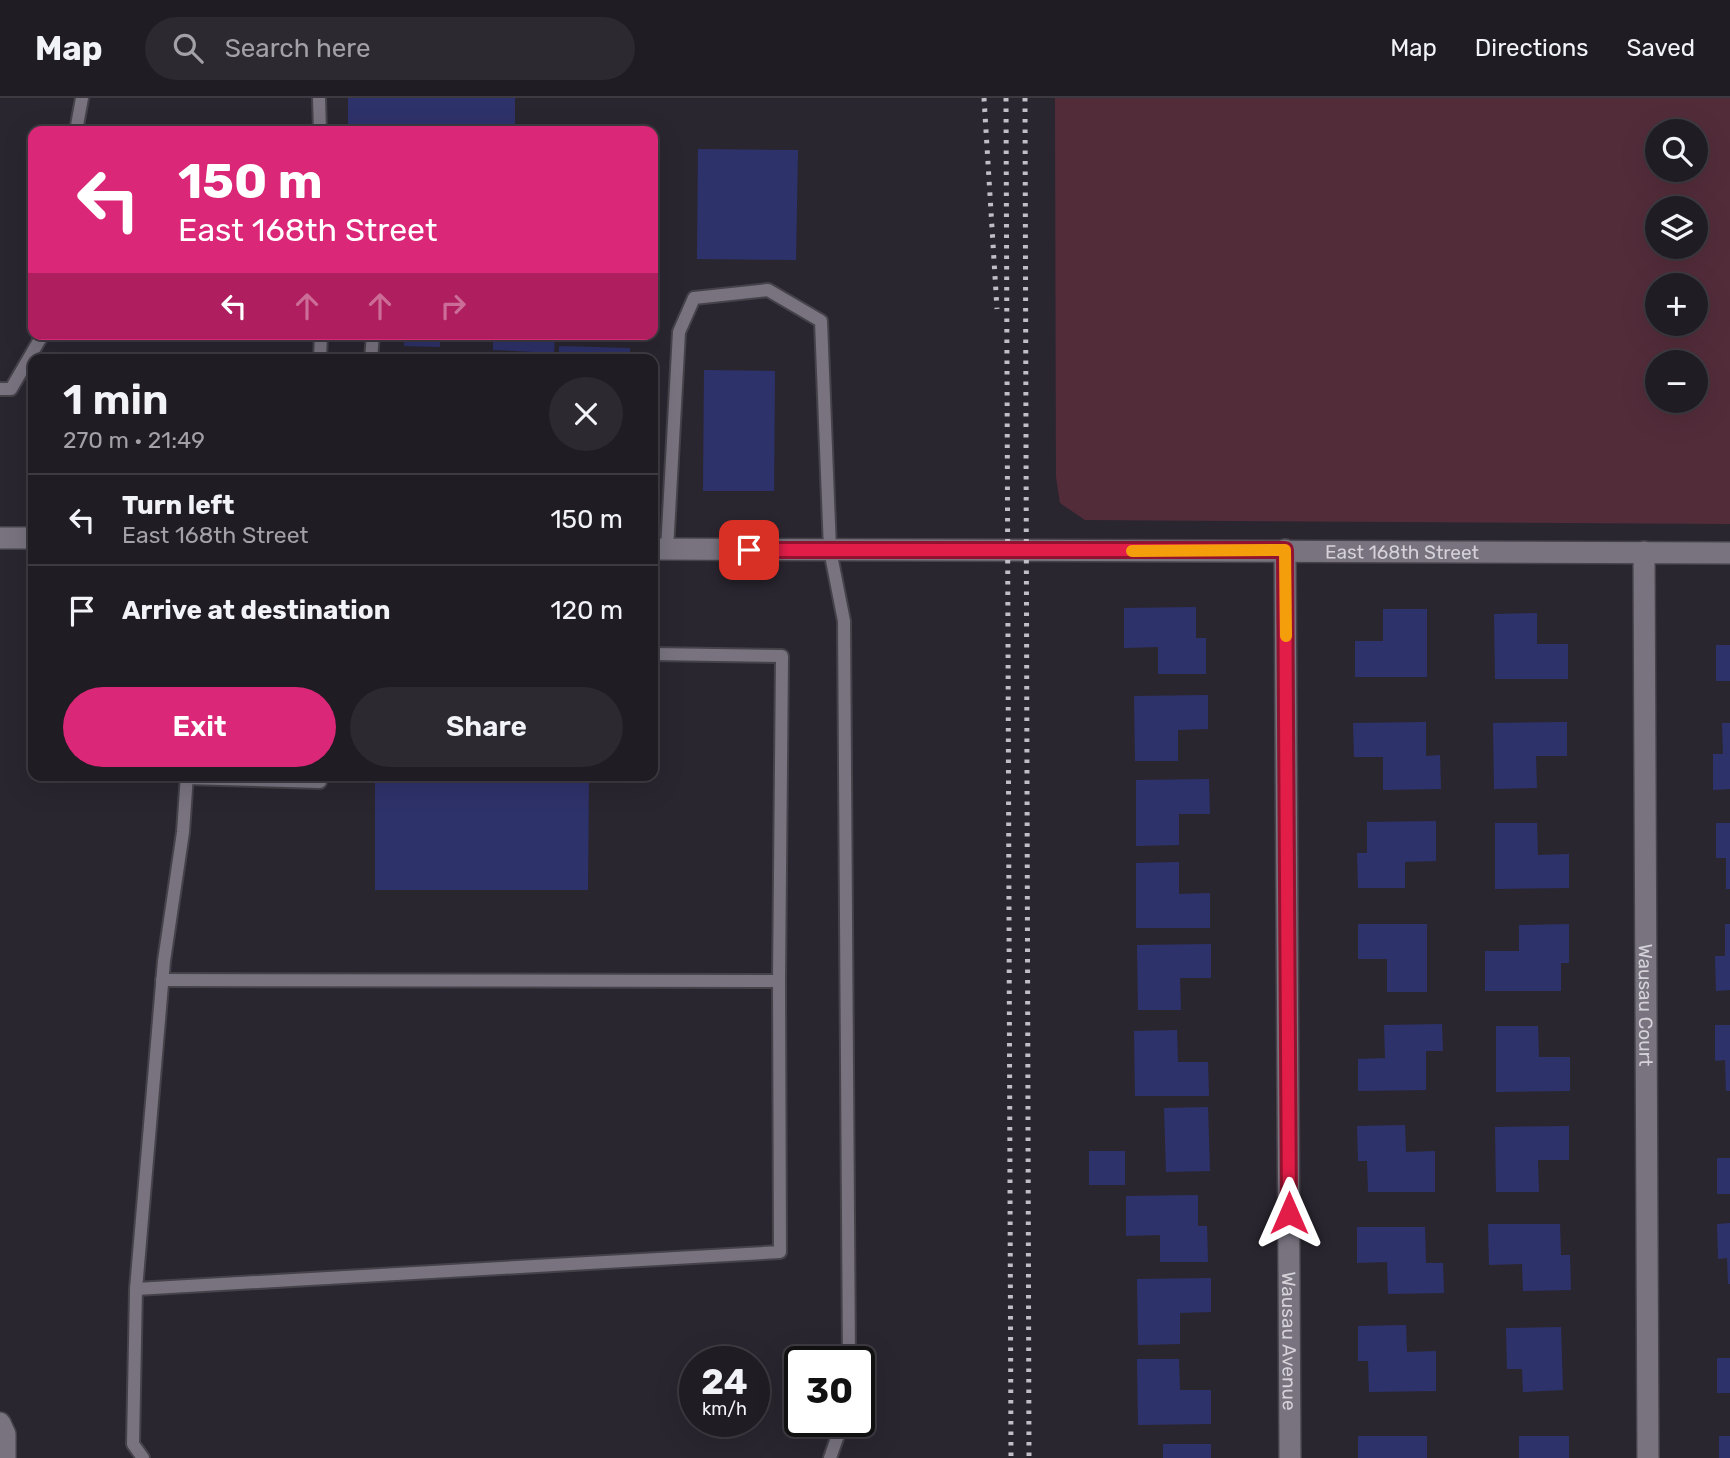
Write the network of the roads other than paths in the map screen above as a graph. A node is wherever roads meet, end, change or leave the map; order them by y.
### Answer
1 (82, 98) edge
2 (319, 98) edge
3 (77, 126) edge
4 (320, 126) edge
5 (28, 359) edge
6 (0, 389) edge
7 (0, 538) edge
8 (28, 538) edge
9 (660, 550) edge
10 (830, 550) junction
11 (1285, 550) junction
12 (1644, 552) junction
13 (1730, 553) edge
14 (658, 654) edge
15 (186, 781) edge
16 (293, 781) edge
17 (320, 781) edge
18 (162, 980) junction
19 (779, 981) junction
20 (136, 1289) junction
21 (849, 1346) edge
22 (0, 1423) edge
23 (838, 1437) edge
24 (5, 1458) edge
25 (143, 1458) edge
26 (830, 1458) edge
27 (1290, 1458) edge
28 (1648, 1458) edge

1 - 3 lane
2 - 4 lane
5 - 6 lane
7 - 8 street
9 - 10 street, East 168th Street
9 - 10 lane
10 - 11 street, East 168th Street
10 - 21 lane
11 - 12 street, East 168th Street
11 - 27 street, Wausau Avenue
12 - 13 street, East 168th Street
12 - 28 street, Wausau Court
14 - 19 lane
15 - 18 lane
16 - 17 lane
18 - 19 lane
18 - 20 lane
19 - 20 lane
20 - 25 lane
22 - 24 street
23 - 26 lane

